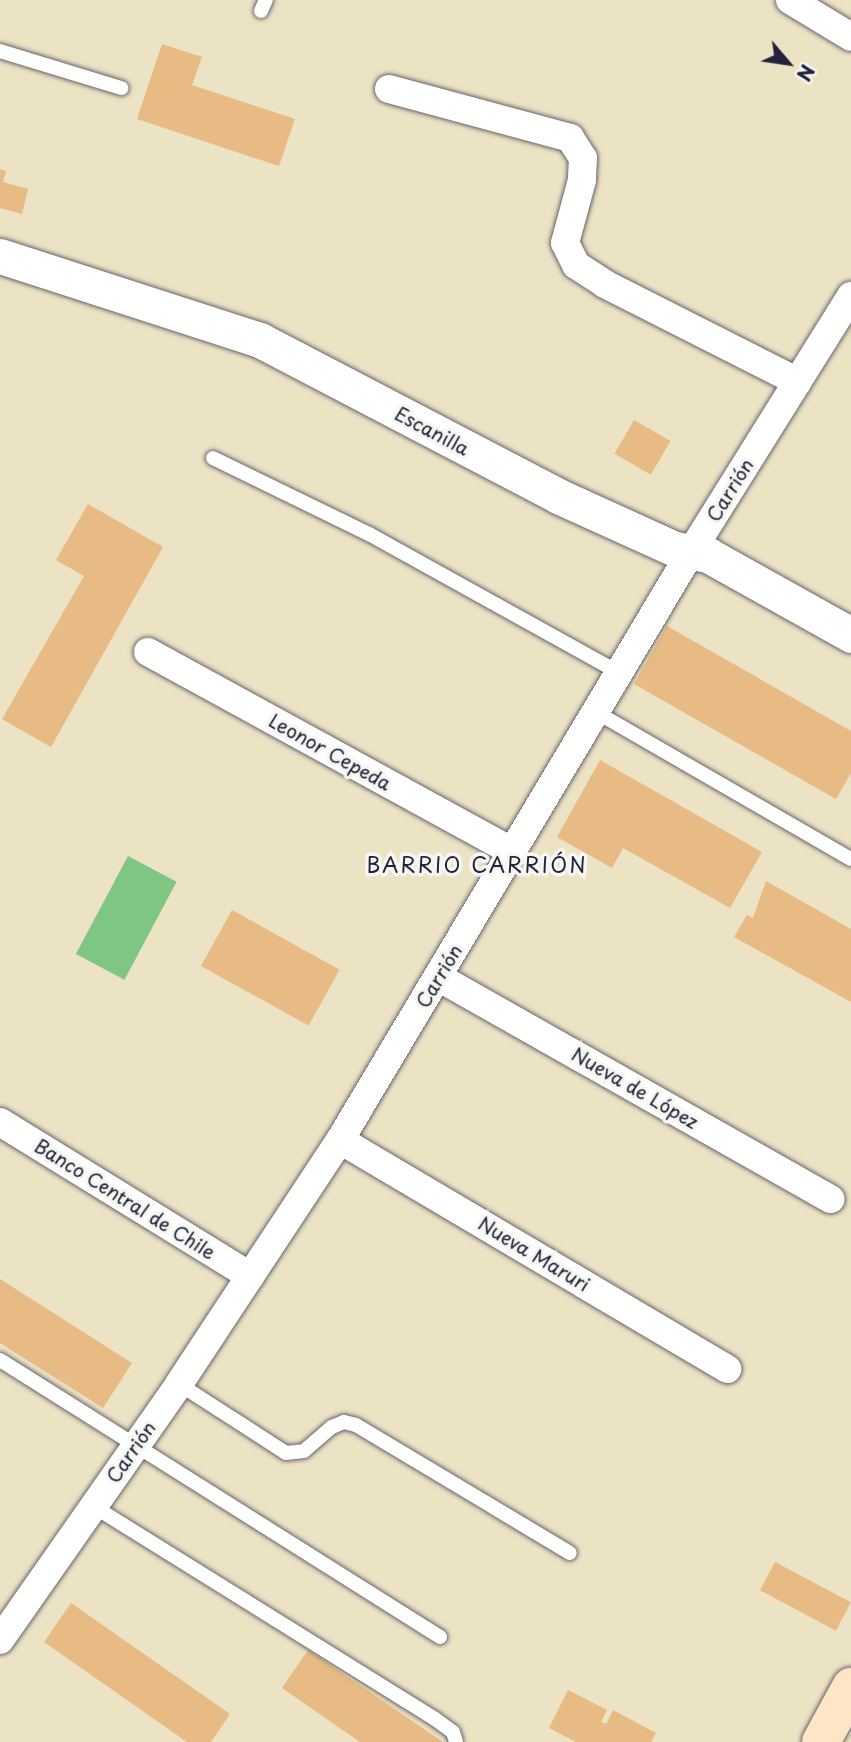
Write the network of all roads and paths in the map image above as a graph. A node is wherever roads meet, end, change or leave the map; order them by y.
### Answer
1 (790, 0) edge
2 (851, 37) edge
3 (0, 51) edge
4 (121, 88) dead end
5 (389, 89) dead end
6 (0, 256) edge
7 (851, 296) edge
8 (798, 382) junction
9 (213, 458) dead end
10 (691, 552) junction
11 (851, 635) edge
12 (148, 652) dead end
13 (620, 673) junction
14 (596, 712) junction
15 (513, 852) junction
16 (851, 859) edge
17 (439, 976) junction
18 (0, 1122) edge
19 (340, 1140) junction
20 (831, 1199) dead end
21 (250, 1276) junction
22 (0, 1360) edge
23 (727, 1369) dead end
24 (179, 1384) junction
25 (135, 1447) junction
26 (93, 1506) junction
27 (570, 1553) dead end
28 (440, 1637) dead end
29 (0, 1640) edge
30 (851, 1687) edge
31 (456, 1742) edge
32 (821, 1742) edge

1 - 2 street
3 - 4 lane
5 - 8 street
6 - 10 street, Escanilla
7 - 8 street, Carrión
8 - 10 street, Carrión
9 - 13 lane
10 - 11 street, Escanilla
10 - 13 street, Carrión
12 - 15 street, Leonor Cepeda
13 - 14 street, Carrión
14 - 15 street, Carrión
14 - 16 lane
15 - 17 street, Carrión
17 - 19 street, Carrión
17 - 20 street, Nueva de López
18 - 21 street, Banco Central de Chile
19 - 21 street, Carrión
19 - 23 street, Nueva Maruri
21 - 24 street, Carrión
22 - 25 lane
24 - 25 street, Carrión
24 - 27 lane
25 - 26 street, Carrión
25 - 28 lane
26 - 29 street, Carrión
26 - 31 lane
30 - 32 main road

